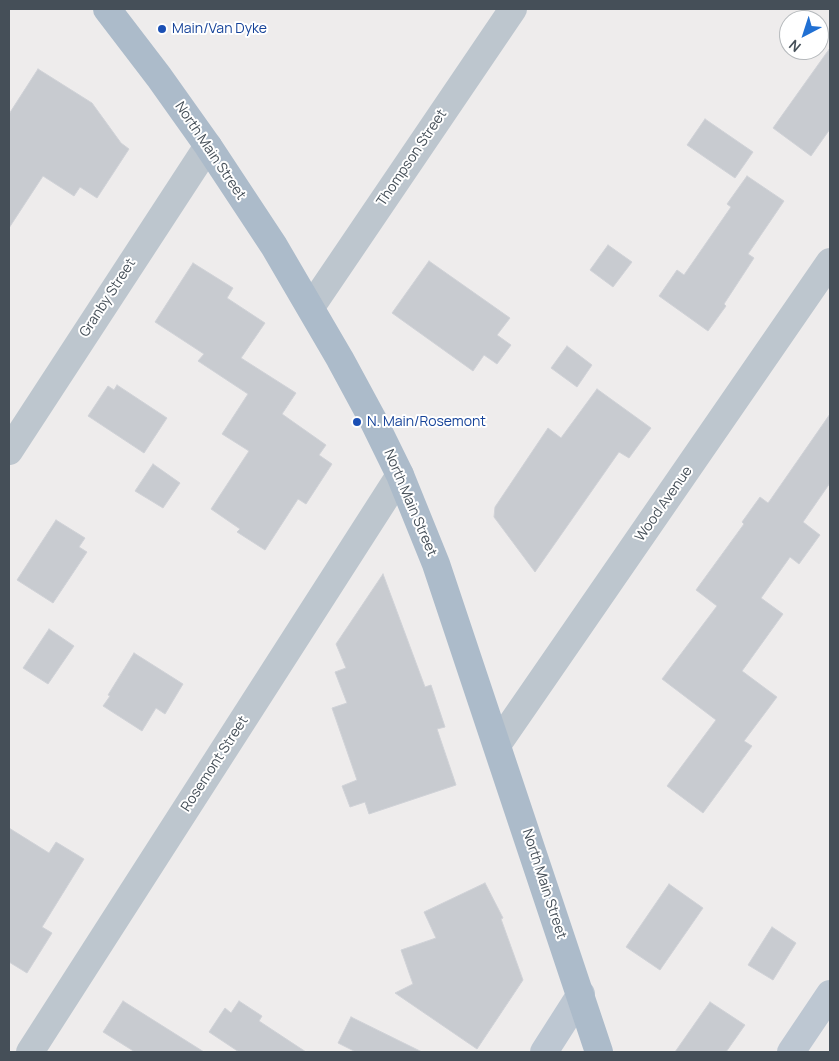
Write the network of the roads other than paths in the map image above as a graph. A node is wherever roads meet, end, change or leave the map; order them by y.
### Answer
1 (107, 9) edge
2 (513, 9) edge
3 (208, 146) junction
4 (830, 262) edge
5 (311, 308) junction
6 (9, 450) edge
7 (400, 476) junction
8 (497, 745) junction
9 (581, 994) junction
10 (830, 994) edge
11 (30, 1052) edge
12 (544, 1052) edge
13 (600, 1052) edge
14 (790, 1052) edge

1 - 3 main road, North Main Street
2 - 5 street, Thompson Street
3 - 5 main road, North Main Street
3 - 6 street, Granby Street
4 - 8 street, Wood Avenue
5 - 7 main road, North Main Street
7 - 8 main road, North Main Street
7 - 11 street, Rosemont Street
8 - 9 main road, North Main Street
9 - 12 main road
9 - 13 main road, North Main Street
10 - 14 main road

